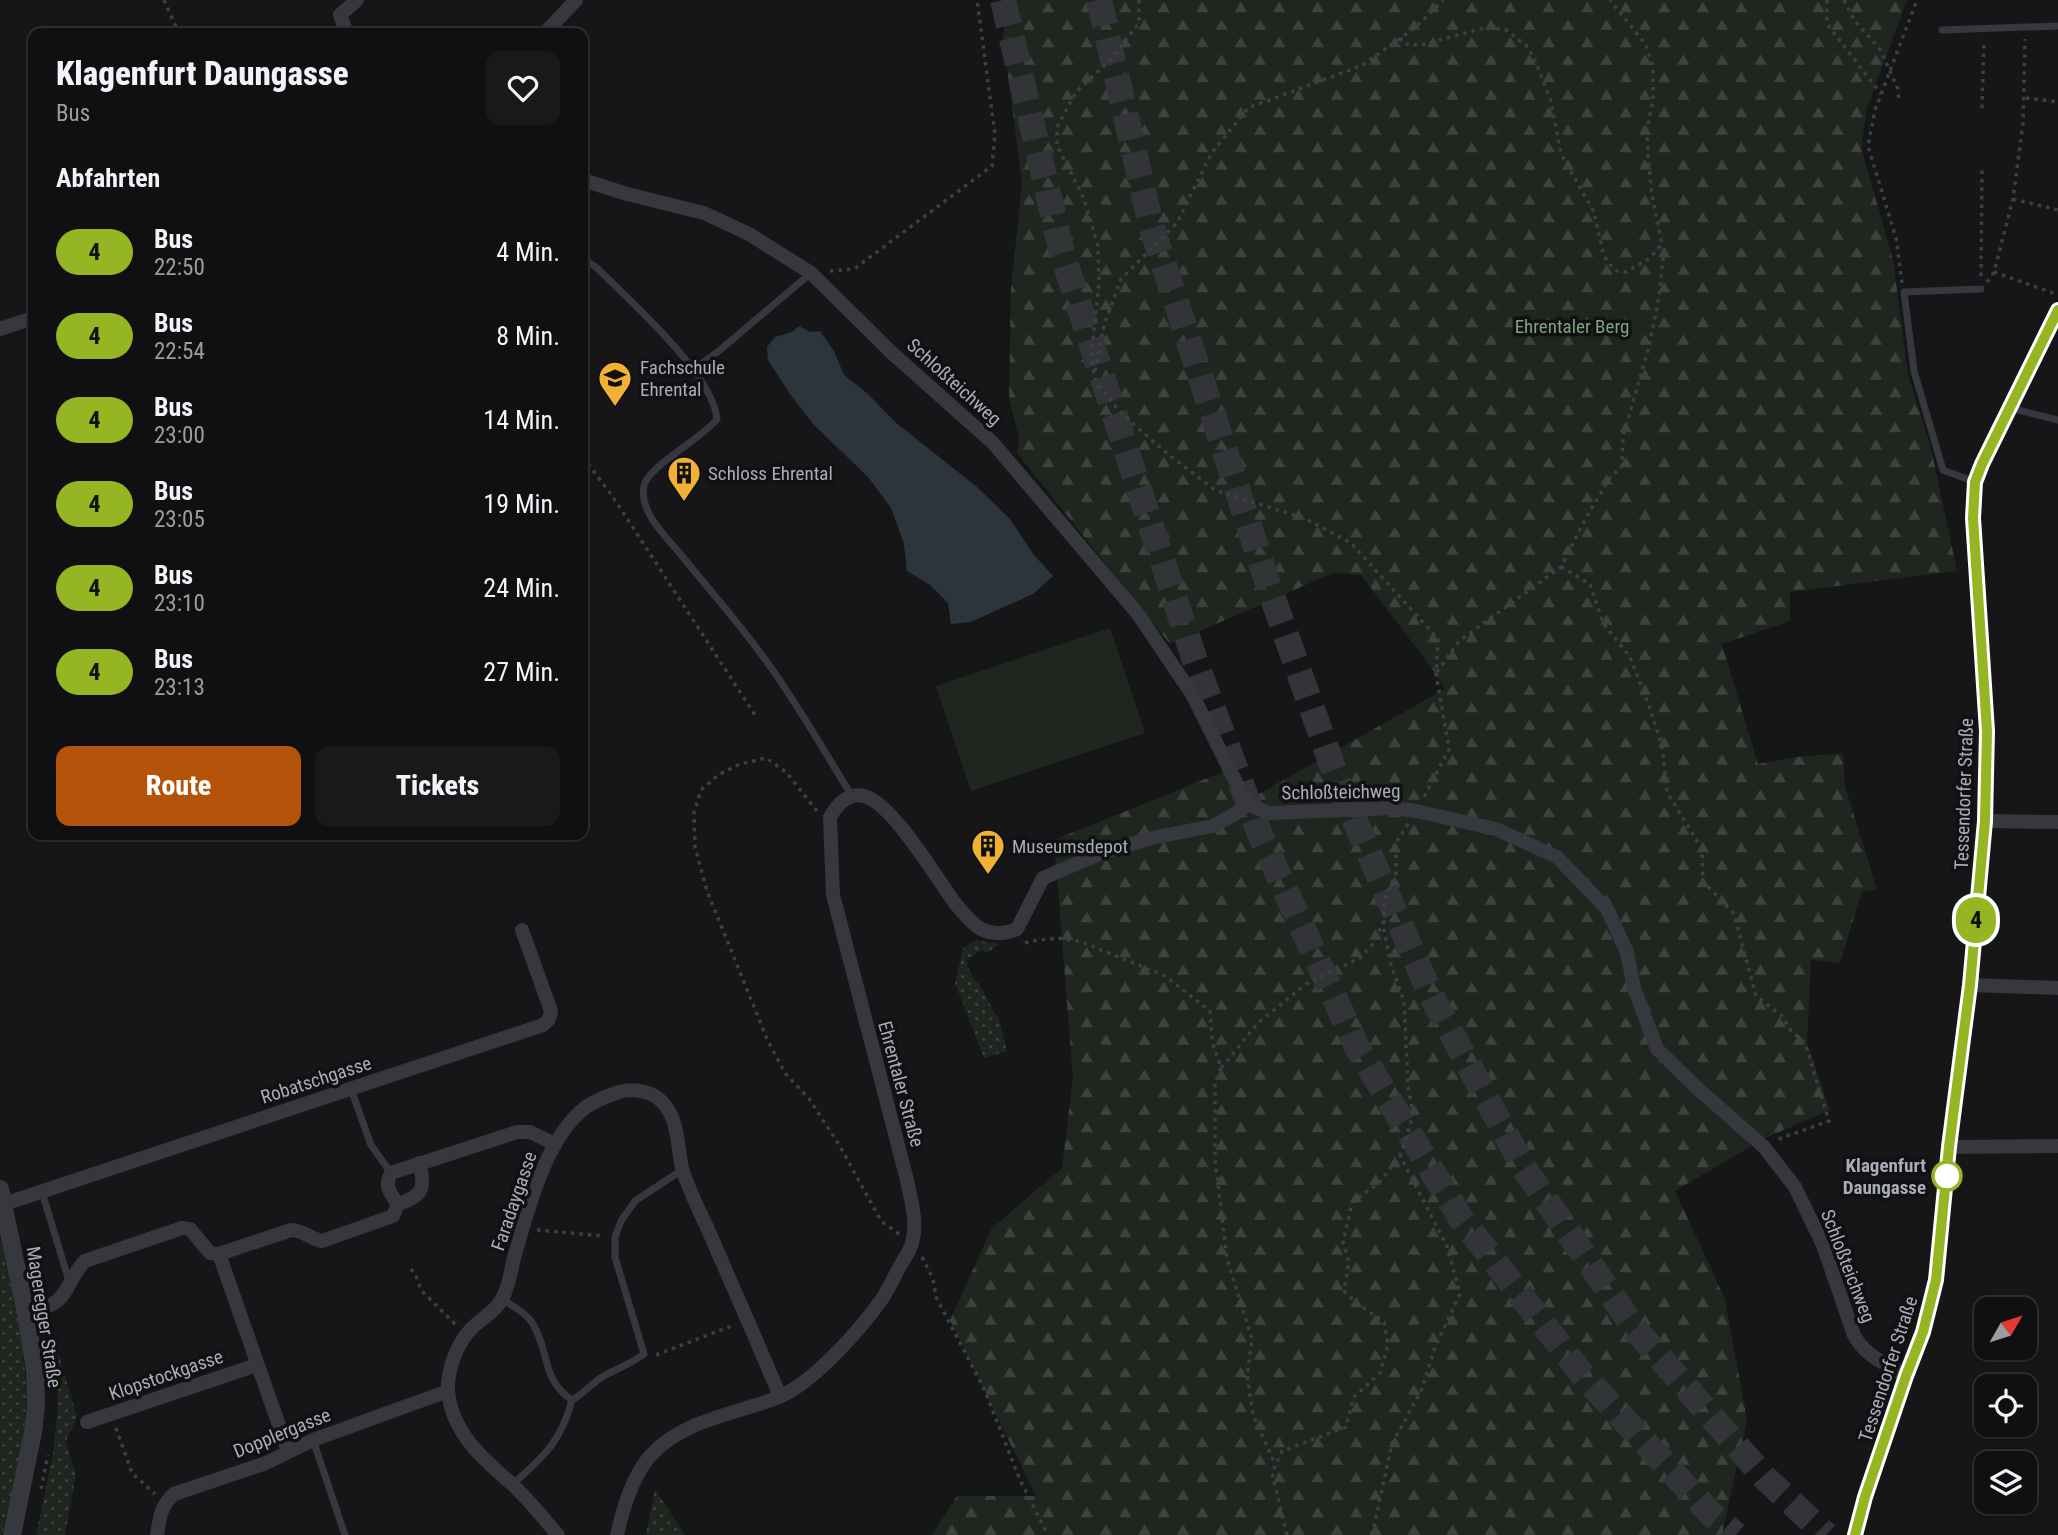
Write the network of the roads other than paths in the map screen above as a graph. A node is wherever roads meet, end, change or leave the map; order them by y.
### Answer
1 (357, 0) edge
2 (576, 0) edge
3 (2058, 26) edge
4 (345, 28) edge
5 (550, 28) edge
6 (1942, 30) dead end
7 (588, 182) edge
8 (588, 262) edge
9 (811, 273) junction
10 (1981, 289) road end
11 (2058, 310) edge
12 (28, 320) edge
13 (0, 328) edge
14 (694, 369) junction
15 (2010, 408) junction
16 (2058, 420) edge
17 (1975, 482) junction
18 (852, 796) junction
19 (1247, 804) junction
20 (1985, 821) junction
21 (2058, 822) edge
22 (522, 930) dead end
23 (1970, 985) junction
24 (2058, 988) edge
25 (351, 1088) junction
26 (555, 1144) junction
27 (2058, 1146) edge
28 (1949, 1147) junction
29 (419, 1163) junction
30 (682, 1170) junction
31 (391, 1172) junction
32 (42, 1191) junction
33 (2, 1196) edge
34 (398, 1204) junction
35 (219, 1254) junction
36 (70, 1282) junction
37 (502, 1298) junction
38 (26, 1314) junction
39 (257, 1365) junction
40 (1906, 1376) junction
41 (448, 1391) junction
42 (780, 1396) junction
43 (572, 1400) junction
44 (87, 1422) dead end
45 (313, 1440) junction
46 (288, 1451) junction
47 (512, 1485) junction
48 (12, 1535) edge
49 (157, 1535) edge
50 (345, 1535) edge
51 (558, 1535) edge
52 (617, 1535) edge
53 (1854, 1535) edge

1 - 4 street
2 - 5 street
3 - 6 lane
7 - 9 street, Schloßteichweg
8 - 14 lane
9 - 14 lane
9 - 19 street, Schloßteichweg
10 - 17 lane
11 - 15 street, Tessendorfer Straße
12 - 13 street
14 - 18 lane
15 - 16 lane
15 - 17 street, Tessendorfer Straße
17 - 20 street, Tessendorfer Straße
18 - 19 street
18 - 42 street, Ehrentaler Straße
19 - 40 street, Schloßteichweg
20 - 21 street
20 - 23 street, Tessendorfer Straße
22 - 25 street, Robatschgasse
23 - 24 street
23 - 28 street, Tessendorfer Straße
25 - 31 lane
25 - 32 street, Robatschgasse
26 - 29 street
26 - 30 street, Faradaygasse
26 - 37 street, Faradaygasse
27 - 28 street
28 - 40 street, Tessendorfer Straße
29 - 31 street
29 - 34 street
30 - 42 street, Faradaygasse
30 - 43 lane
31 - 34 street
32 - 33 street, Robatschgasse
32 - 36 lane
33 - 38 street, Mageregger Straße
34 - 35 street
35 - 36 street
35 - 39 street
36 - 38 street
37 - 41 street, Faradaygasse
37 - 43 lane
38 - 48 street, Mageregger Straße
39 - 44 street, Klopstockgasse
39 - 46 street
40 - 53 street, Tessendorfer Straße
41 - 45 street, Dopplergasse
41 - 47 street, Faradaygasse
42 - 52 street, Ehrentaler Straße
43 - 47 lane
45 - 46 street, Dopplergasse
45 - 50 lane
46 - 49 street, Dopplergasse
47 - 51 street, Faradaygasse

